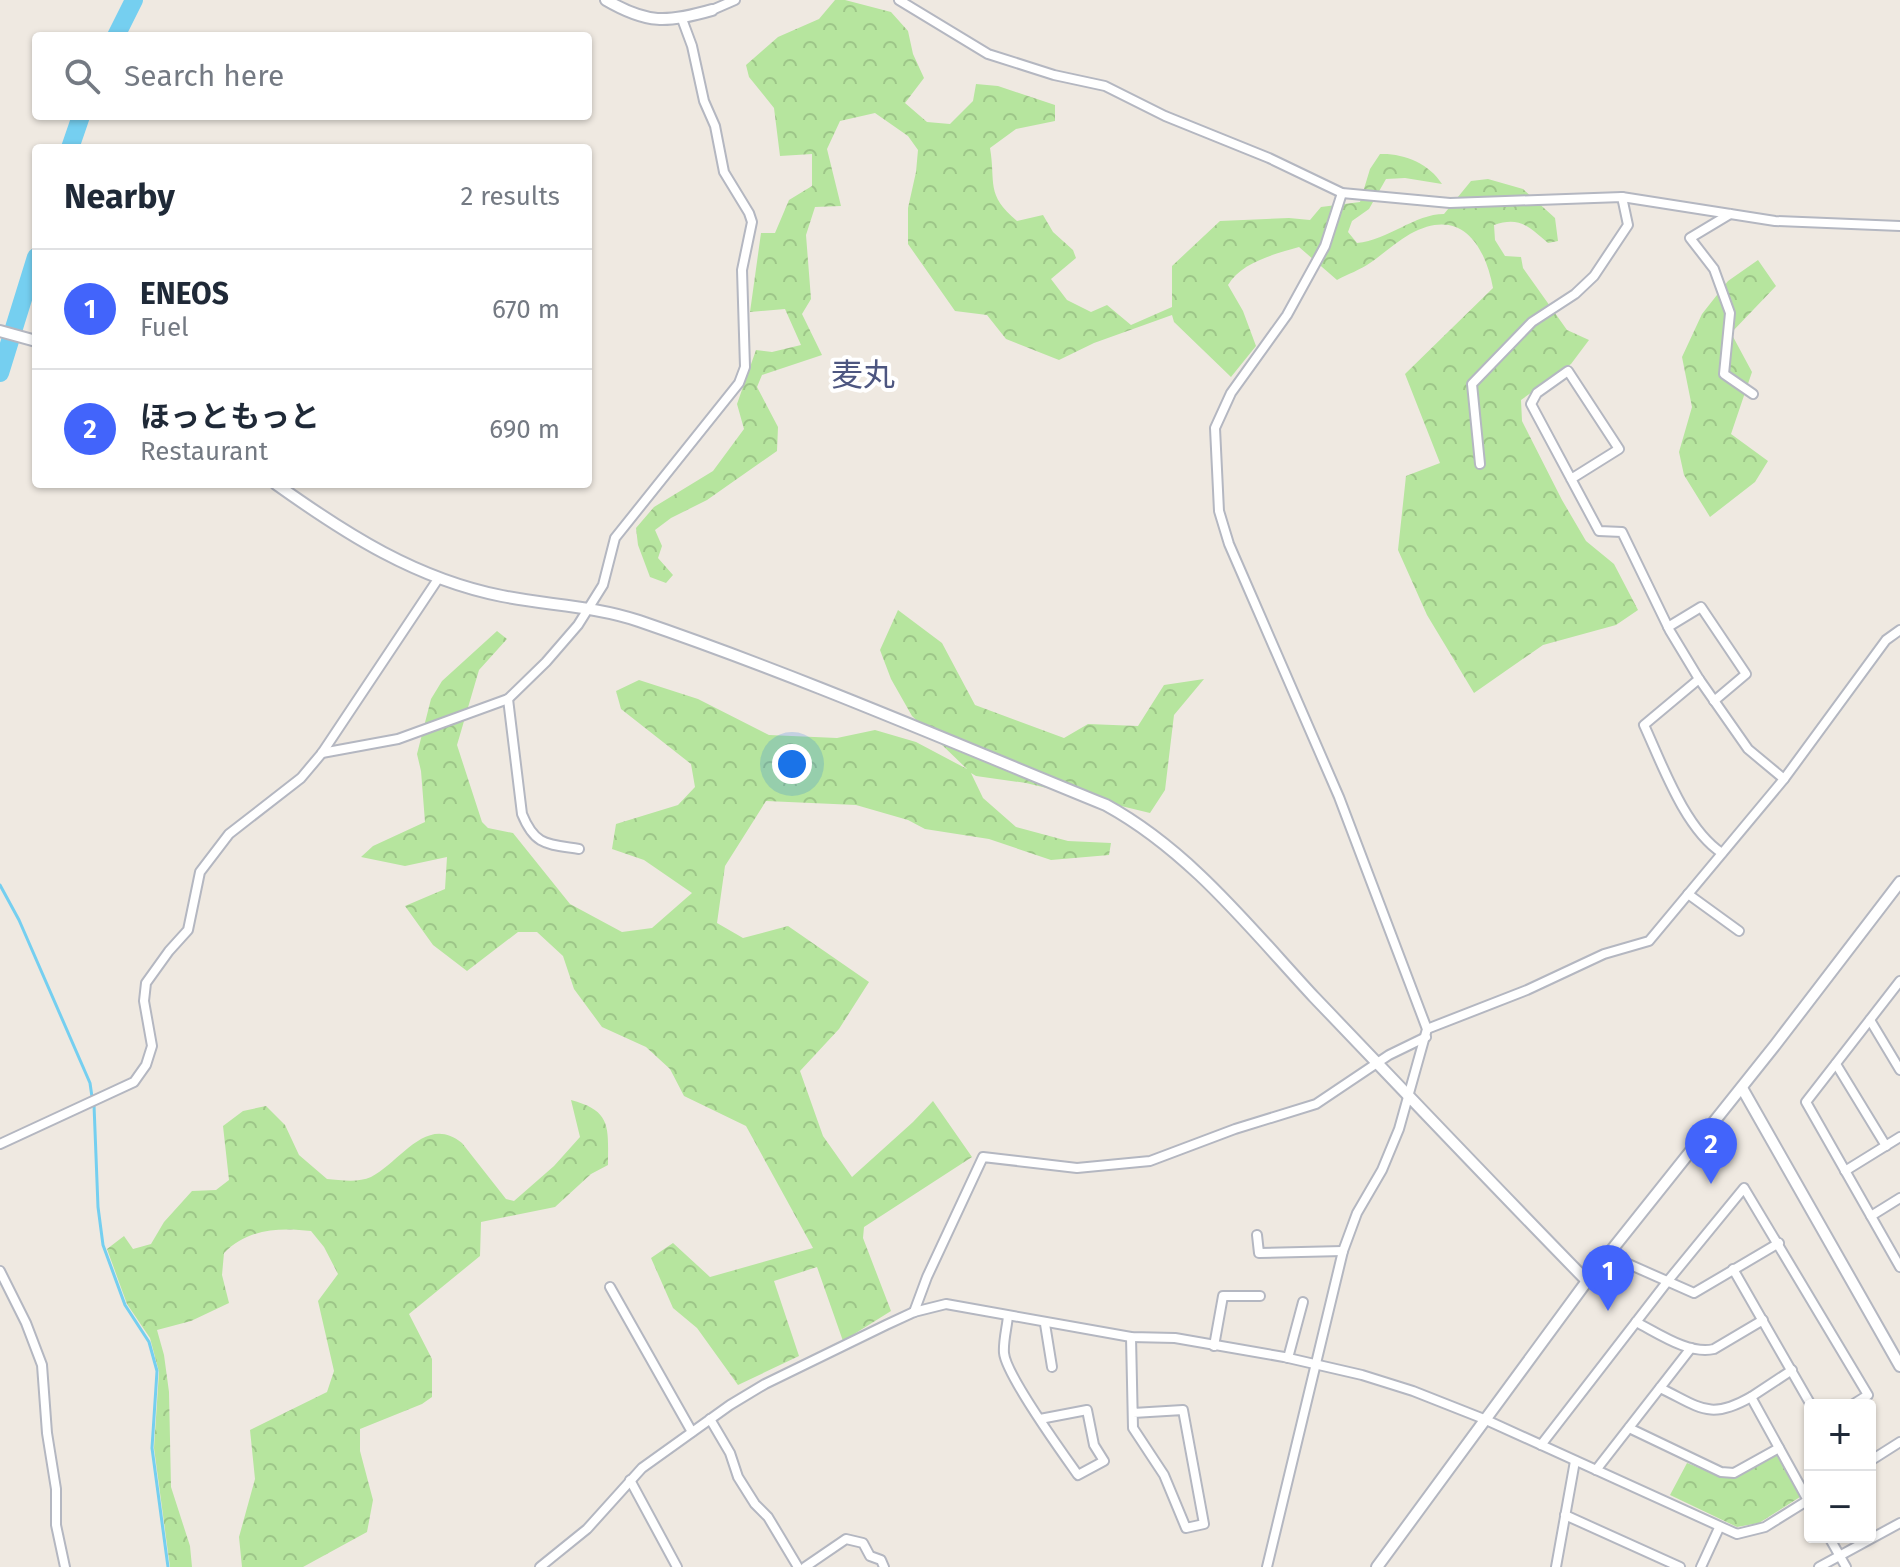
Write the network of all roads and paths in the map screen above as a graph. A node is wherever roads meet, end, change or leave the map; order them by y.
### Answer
1 (606, 0) edge
2 (735, 0) edge
3 (899, 0) edge
4 (712, 10) joint
5 (682, 19) junction
6 (1342, 193) junction
7 (1622, 197) junction
8 (1730, 214) junction
9 (1900, 226) edge
10 (0, 331) edge
11 (32, 340) edge
12 (1753, 394) dead end
13 (1480, 464) dead end
14 (1571, 479) junction
15 (282, 488) edge
16 (438, 579) junction
17 (587, 610) junction
18 (1668, 627) junction
19 (1900, 630) edge
20 (1699, 679) junction
21 (508, 699) junction
22 (1714, 701) junction
23 (322, 753) junction
24 (1784, 779) junction
25 (579, 849) dead end
26 (1722, 853) junction
27 (1900, 882) edge
28 (1688, 894) junction
29 (1739, 931) dead end
30 (1900, 981) edge
31 (1870, 1020) junction
32 (1427, 1033) junction
33 (1836, 1064) junction
34 (1378, 1065) junction
35 (1900, 1070) edge
36 (1742, 1088) junction
37 (1408, 1096) junction
38 (1900, 1137) edge
39 (0, 1144) edge
40 (1886, 1146) junction
41 (1845, 1171) junction
42 (1900, 1198) edge
43 (1871, 1216) junction
44 (1257, 1235) dead end
45 (1779, 1243) junction
46 (1343, 1251) junction
47 (1608, 1255) junction
48 (1899, 1263) edge
49 (1733, 1269) junction
50 (0, 1271) edge
51 (1587, 1281) junction
52 (1667, 1282) junction
53 (610, 1287) dead end
54 (1260, 1296) dead end
55 (1303, 1302) dead end
56 (914, 1312) junction
57 (1008, 1316) junction
58 (1763, 1320) junction
59 (1636, 1322) junction
60 (1045, 1324) junction
61 (1131, 1337) junction
62 (1214, 1346) junction
63 (1691, 1348) junction
64 (1288, 1358) junction
65 (1315, 1364) junction
66 (1900, 1366) edge
67 (1052, 1367) dead end
68 (1792, 1370) junction
69 (1660, 1388) junction
70 (1751, 1397) junction
71 (1808, 1399) edge
72 (1862, 1399) edge
73 (1133, 1413) junction
74 (710, 1419) junction
75 (1040, 1419) junction
76 (1484, 1419) junction
77 (1629, 1428) junction
78 (692, 1432) junction
79 (1900, 1442) edge
80 (1541, 1445) junction
81 (1779, 1448) junction
82 (1876, 1457) edge
83 (1575, 1461) junction
84 (1596, 1470) junction
85 (630, 1480) junction
86 (1804, 1492) edge
87 (1804, 1504) edge
88 (1565, 1515) junction
89 (1900, 1523) edge
90 (1719, 1528) junction
91 (1833, 1543) edge
92 (1840, 1555) junction
93 (65, 1567) edge
94 (540, 1567) edge
95 (677, 1567) edge
96 (798, 1567) edge
97 (805, 1567) edge
98 (884, 1567) edge
99 (1267, 1567) edge
100 (1377, 1567) edge
101 (1556, 1567) edge
102 (1680, 1567) edge
103 (1701, 1567) edge
104 (1819, 1567) edge
105 (1846, 1567) edge

1 - 5 street
2 - 4 street
3 - 6 street
4 - 5 street
5 - 17 street
6 - 7 street
6 - 32 street
7 - 8 street
7 - 13 street
8 - 9 street
8 - 12 street
10 - 11 street
14 - 14 street
14 - 18 street
15 - 16 street
16 - 17 street
16 - 23 street
17 - 21 street
17 - 34 street
18 - 20 street
18 - 22 street
19 - 24 street
20 - 22 street
20 - 26 street
21 - 23 street
21 - 25 street
22 - 24 street
23 - 39 street
24 - 26 street
26 - 28 street
27 - 36 street
28 - 29 street
28 - 32 street
30 - 31 street
31 - 33 street
31 - 35 street
32 - 34 street
32 - 37 street
33 - 40 street
33 - 41 street
34 - 37 street
34 - 56 street
36 - 47 street
36 - 66 street
37 - 46 street
37 - 51 street
38 - 40 street
40 - 41 street
41 - 43 street
42 - 43 street
43 - 48 street
44 - 46 street
45 - 49 street
45 - 52 street
45 - 72 street
46 - 65 street
47 - 51 street
47 - 52 street
49 - 52 street
49 - 58 street
50 - 93 street
51 - 76 street
52 - 59 street
53 - 78 street
54 - 62 street
55 - 64 street
56 - 57 street
56 - 74 street
57 - 60 street
57 - 75 street
58 - 63 street
58 - 68 street
59 - 63 street
59 - 80 street
60 - 61 street
60 - 67 street
61 - 62 street
61 - 73 street
62 - 64 street
63 - 69 street
64 - 65 street
65 - 76 street
65 - 99 street
68 - 70 street
68 - 71 street
69 - 70 street
69 - 77 street
70 - 81 street
73 - 73 street
74 - 78 street
74 - 96 street
75 - 75 street
76 - 80 street
76 - 100 street
77 - 81 street
77 - 84 street
78 - 85 street
79 - 82 street
80 - 83 street
81 - 86 street
83 - 84 street
83 - 88 street
84 - 90 street
85 - 94 street
85 - 95 street
87 - 90 street
88 - 101 street
88 - 102 street
89 - 92 street
90 - 103 street
91 - 92 street
92 - 104 street
92 - 105 street
97 - 98 street

